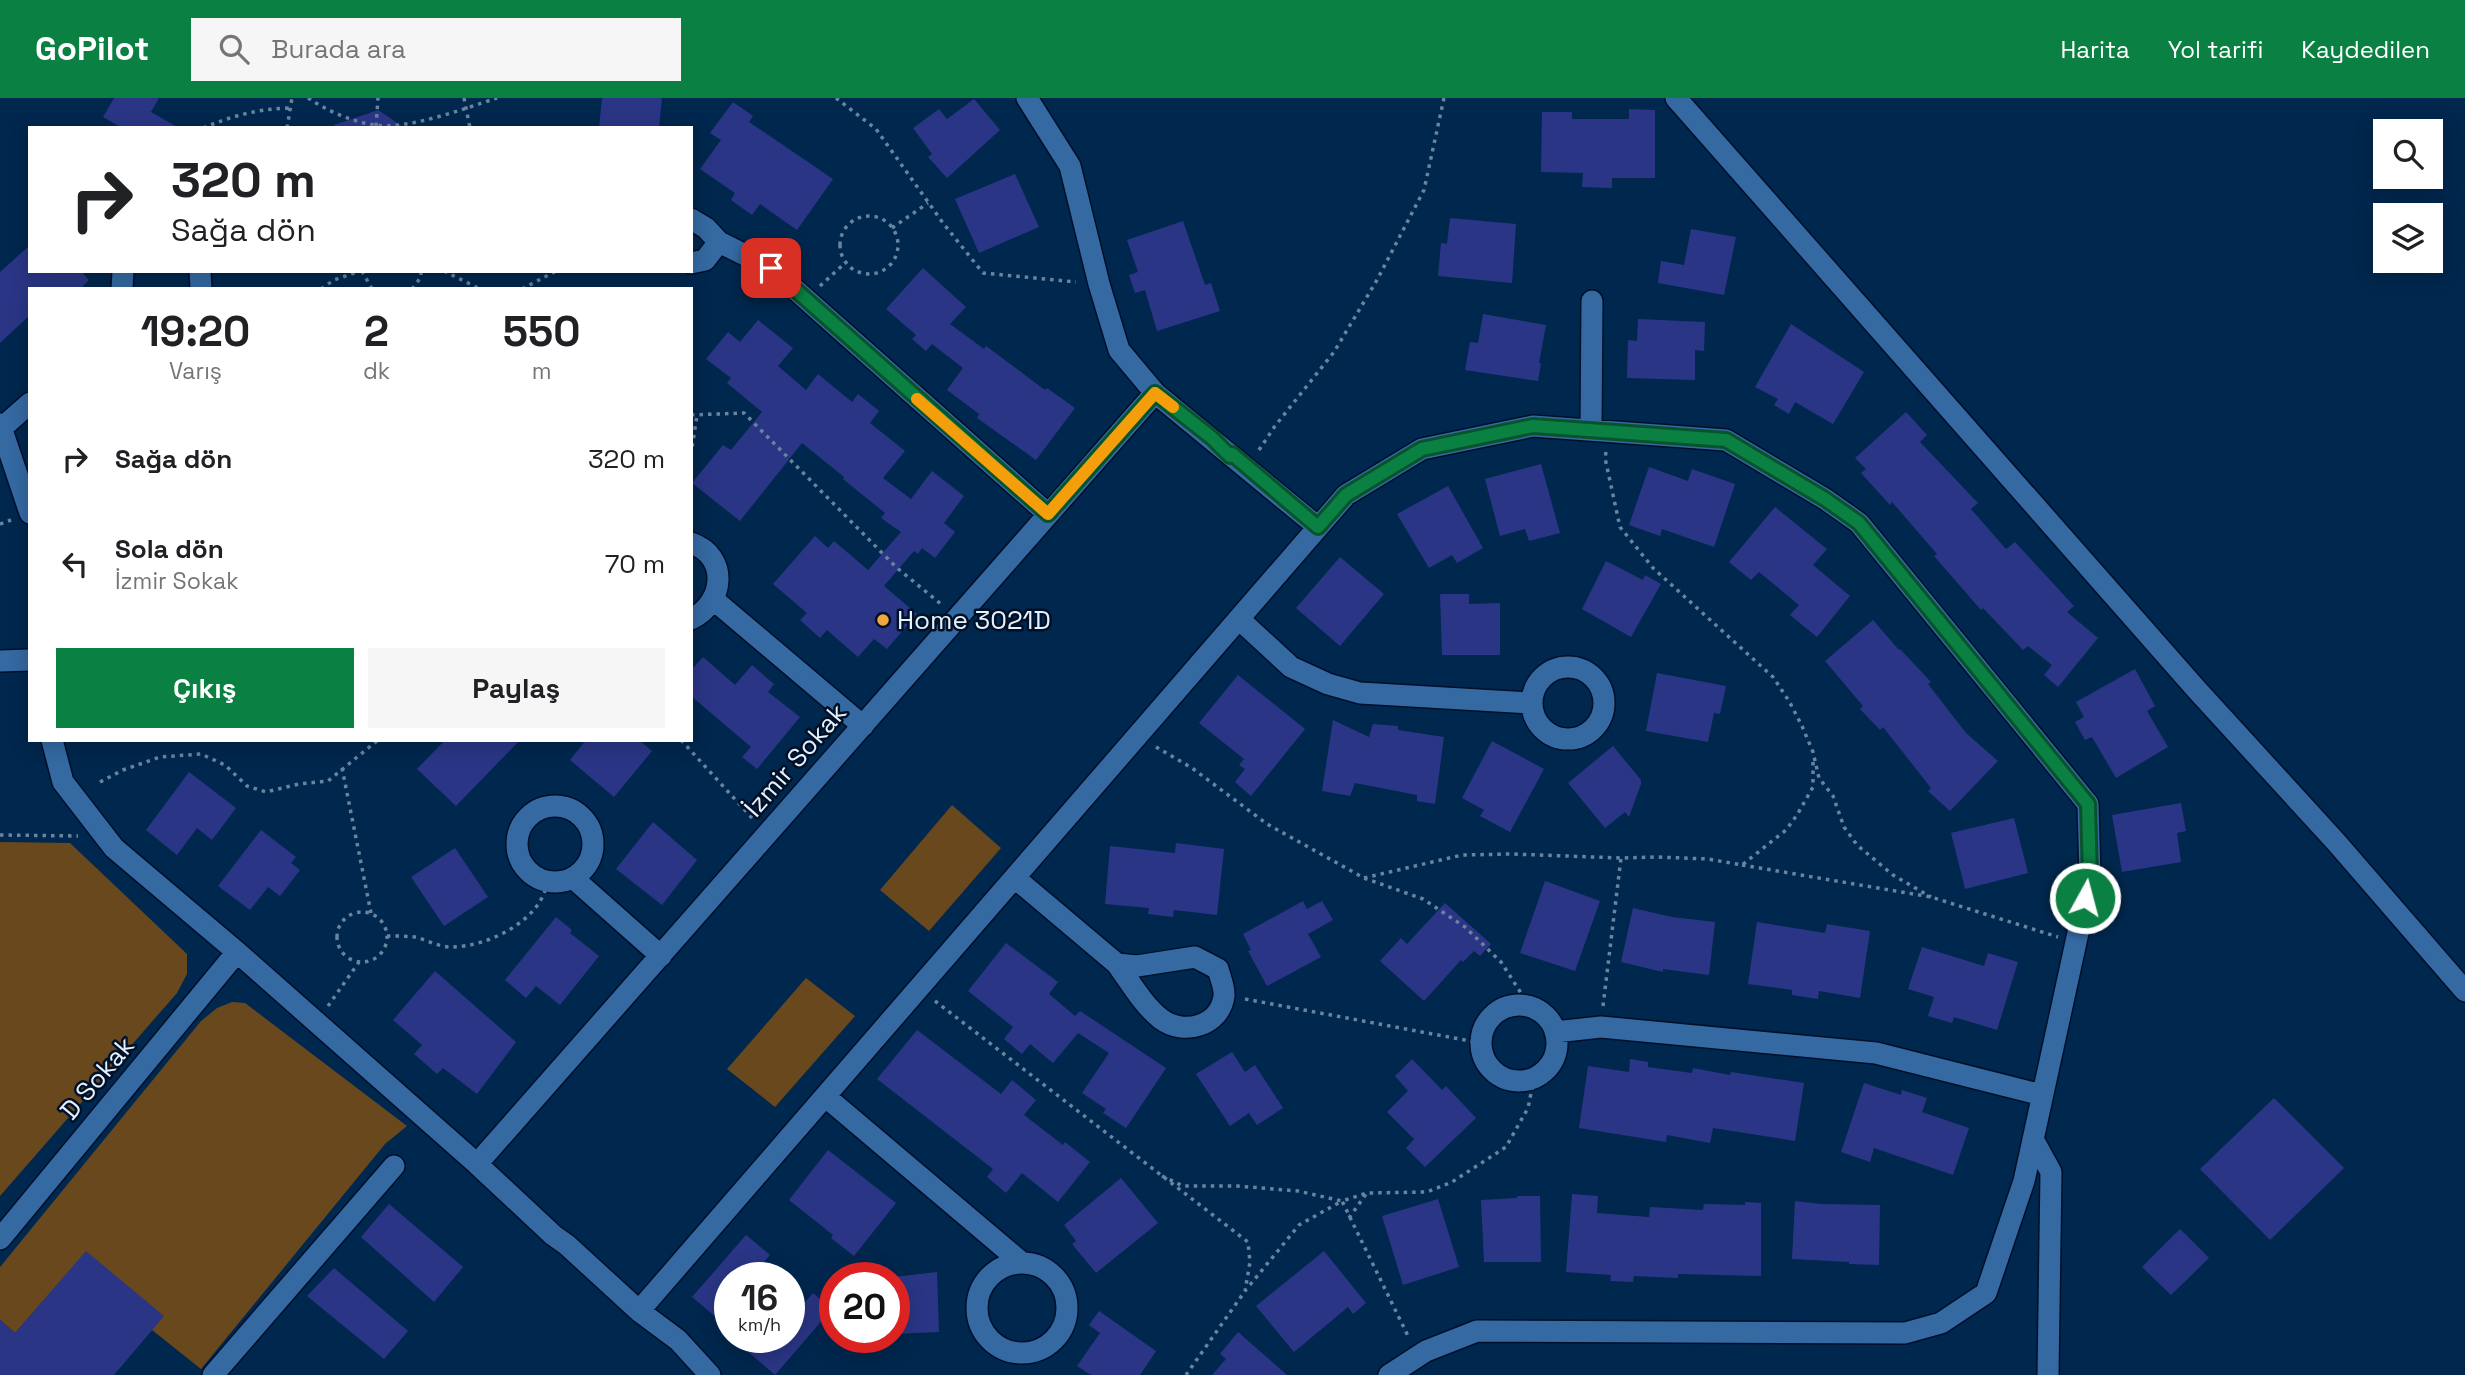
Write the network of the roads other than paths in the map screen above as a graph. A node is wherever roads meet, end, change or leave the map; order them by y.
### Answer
1 (1027, 98) edge
2 (1675, 98) edge
3 (693, 220) edge
4 (719, 242) junction
5 (693, 263) edge
6 (1592, 301) dead end
7 (1155, 393) junction
8 (28, 405) edge
9 (1, 426) edge
10 (1601, 431) junction
11 (28, 507) edge
12 (1048, 514) junction
13 (1318, 527) junction
14 (693, 544) edge
15 (714, 600) junction
16 (693, 618) edge
17 (1239, 619) junction
18 (28, 660) edge
19 (0, 661) edge
20 (1532, 703) dead end
21 (863, 726) junction
22 (53, 742) edge
23 (573, 878) junction
24 (1015, 878) junction
25 (237, 952) junction
26 (661, 956) junction
27 (1117, 964) junction
28 (2465, 991) edge
29 (1555, 1032) junction
30 (2042, 1095) junction
31 (826, 1097) junction
32 (2033, 1139) junction
33 (477, 1164) junction
34 (394, 1166) dead end
35 (0, 1239) edge
36 (1021, 1262) junction
37 (639, 1311) junction
38 (213, 1375) edge
39 (710, 1375) edge
40 (1389, 1375) edge
41 (2048, 1375) edge

1 - 7 street
2 - 28 street
3 - 4 street
4 - 5 street
4 - 12 street
6 - 10 street
7 - 12 street, İzmir Sokak
7 - 13 street
8 - 9 street
9 - 11 street
10 - 13 street
10 - 30 street
12 - 21 street, İzmir Sokak
13 - 17 street
14 - 15 street
15 - 16 street
15 - 21 street
17 - 20 street
17 - 24 street
18 - 19 street
21 - 26 street, İzmir Sokak
22 - 25 street
23 - 23 street
23 - 26 street
24 - 27 street
24 - 31 street
25 - 33 street
25 - 35 street, D Sokak
26 - 33 street, İzmir Sokak
27 - 27 street
29 - 29 street
29 - 30 street
30 - 32 street
31 - 36 street
31 - 37 street
32 - 40 street
32 - 41 street
33 - 37 street
34 - 38 street
36 - 36 street
37 - 39 street

